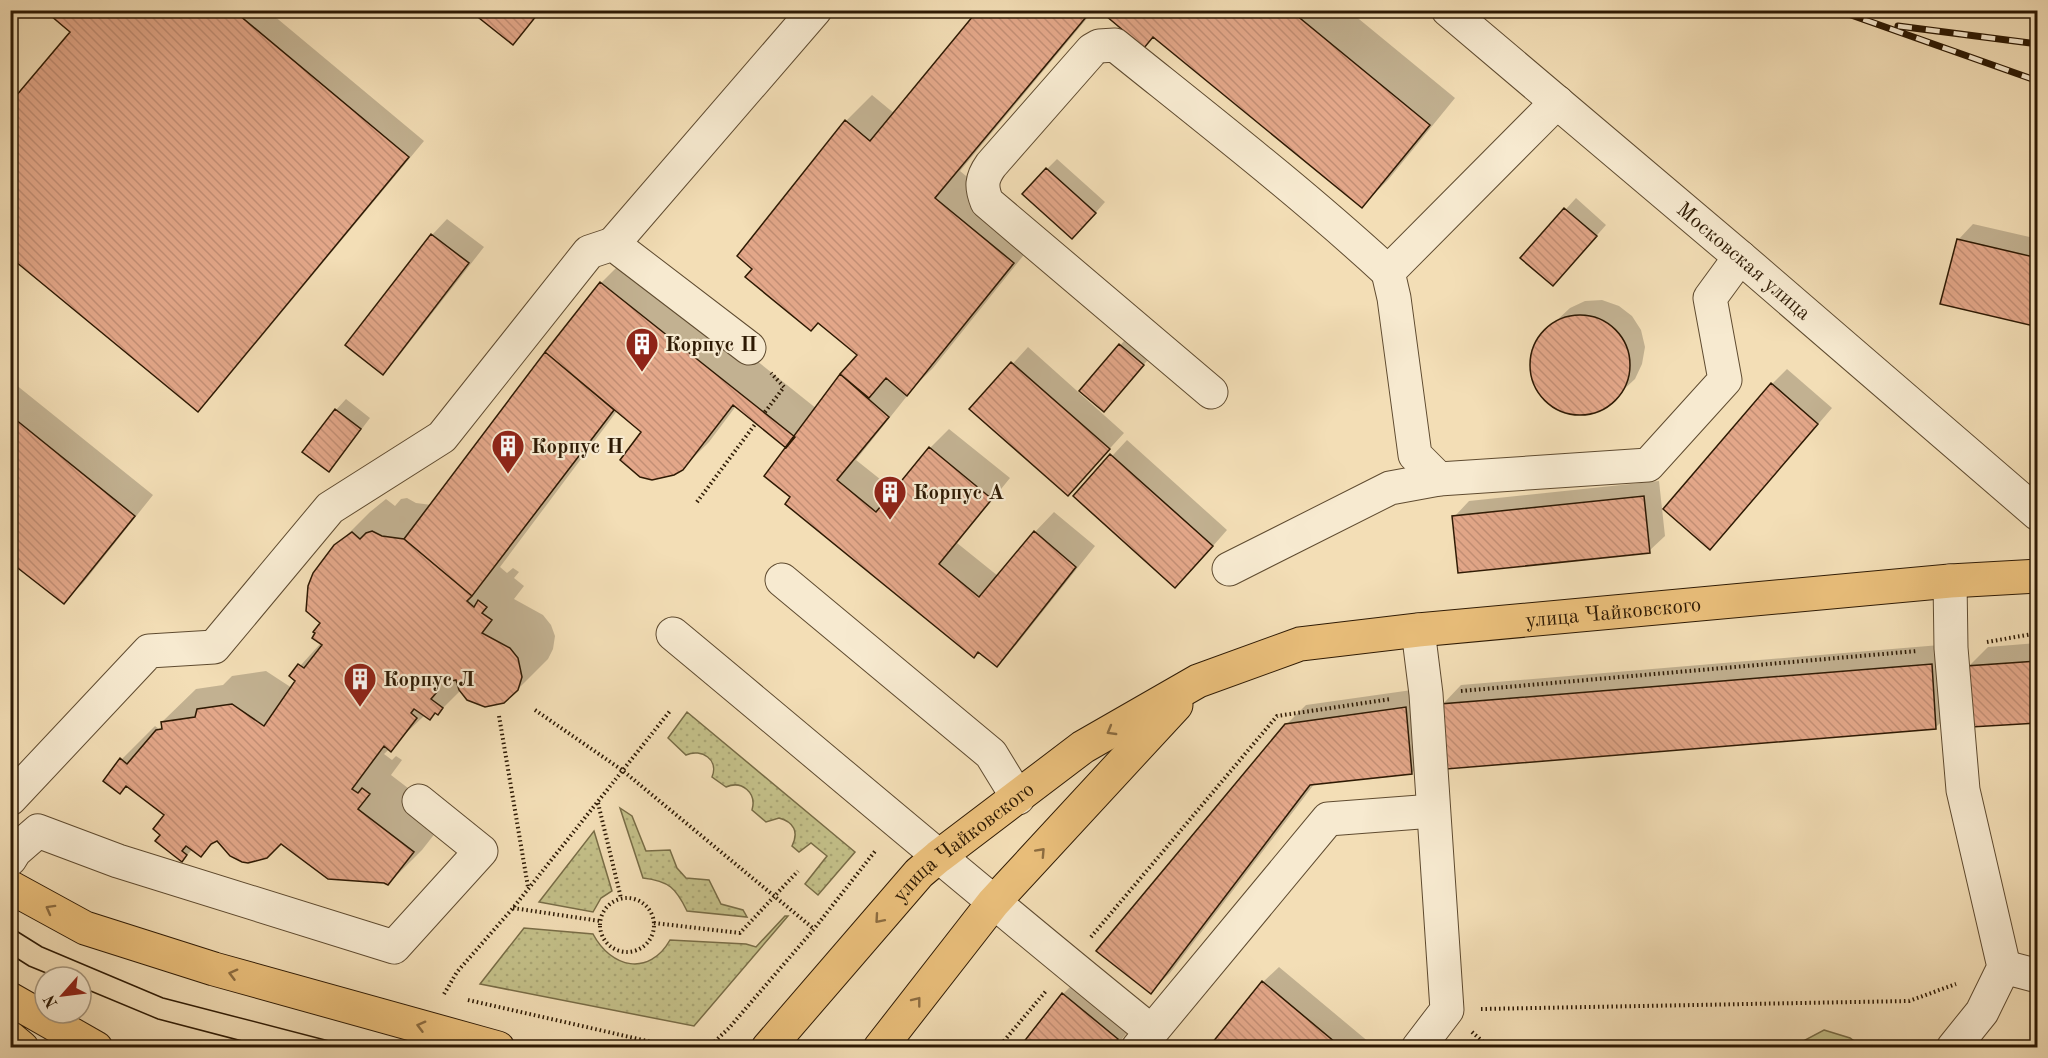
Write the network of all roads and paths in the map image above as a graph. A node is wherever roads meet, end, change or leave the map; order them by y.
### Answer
1 (815, 10) edge
2 (1448, 10) edge
3 (1557, 102) junction
4 (613, 244) junction
5 (1740, 257) junction
6 (1388, 272) junction
7 (748, 348) dead end
8 (784, 387) dead end
9 (1211, 392) dead end
10 (765, 412) dead end
11 (756, 423) dead end
12 (1439, 479) junction
13 (696, 502) dead end
14 (2035, 509) edge
15 (1229, 569) dead end
16 (2037, 576) edge
17 (782, 580) dead end
18 (1950, 581) junction
19 (1418, 630) junction
20 (2037, 633) edge
21 (673, 634) dead end
22 (1951, 648) junction
23 (1198, 681) junction
24 (1426, 694) junction
25 (535, 710) dead end
26 (670, 711) dead end
27 (499, 716) dead end
28 (622, 770) junction
29 (1018, 798) junction
30 (10, 799) edge
31 (419, 801) dead end
32 (598, 803) junction
33 (1433, 811) junction
34 (898, 821) junction
35 (938, 857) junction
36 (10, 859) edge
37 (798, 871) dead end
38 (10, 887) edge
39 (528, 888) junction
40 (774, 896) junction
41 (621, 898) junction
42 (993, 903) junction
43 (513, 908) junction
44 (600, 921) junction
45 (654, 923) junction
46 (814, 929) junction
47 (1068, 964) junction
48 (2004, 967) junction
49 (2037, 976) edge
50 (455, 997) dead end
51 (10, 999) edge
52 (466, 999) dead end
53 (1447, 1010) junction
54 (10, 1038) edge
55 (1144, 1039) edge
56 (22, 1047) edge
57 (96, 1047) edge
58 (498, 1047) edge
59 (678, 1047) edge
60 (708, 1047) edge
61 (768, 1047) edge
62 (880, 1047) edge
63 (998, 1047) edge
64 (1418, 1047) edge
65 (1953, 1047) edge

1 - 4 lane
2 - 3 lane, Московская улица
3 - 5 lane, Московская улица
3 - 6 lane
4 - 7 lane
4 - 30 lane
5 - 12 lane
5 - 14 lane, Московская улица
6 - 9 lane
6 - 12 lane
8 - 10 path
11 - 13 path
12 - 15 lane
16 - 18 main road, улица Чайковского
17 - 29 lane
18 - 19 main road, улица Чайковского
18 - 22 lane
19 - 23 main road, улица Чайковского
19 - 24 lane
20 - 22 path
21 - 34 lane
22 - 24 path
22 - 48 lane
23 -> 29 main road, улица Чайковского
42 -> 23 main road, улица Чайковского
24 - 33 lane
24 - 47 path
25 - 28 path
26 - 28 path
27 - 39 path
28 - 32 path
28 - 40 path
29 - 35 main road, улица Чайковского
31 - 36 lane
32 - 39 path
32 - 41 path
33 - 53 lane
33 - 55 lane
34 - 35 lane
34 - 46 path
35 - 42 lane
35 -> 61 main road, улица Чайковского
37 - 40 path
58 -> 38 main road
39 - 43 path
40 - 45 path
40 - 46 path
41 - 44 path
41 - 45 path
42 - 47 lane
62 -> 42 main road, улица Чайковского
43 - 44 path
43 - 50 path
44 - 45 path
46 - 60 path
47 - 55 lane
47 - 63 path
48 - 49 lane
48 - 53 path
48 - 65 lane
51 - 57 main road
52 - 59 path
53 - 64 lane
54 - 56 main road

